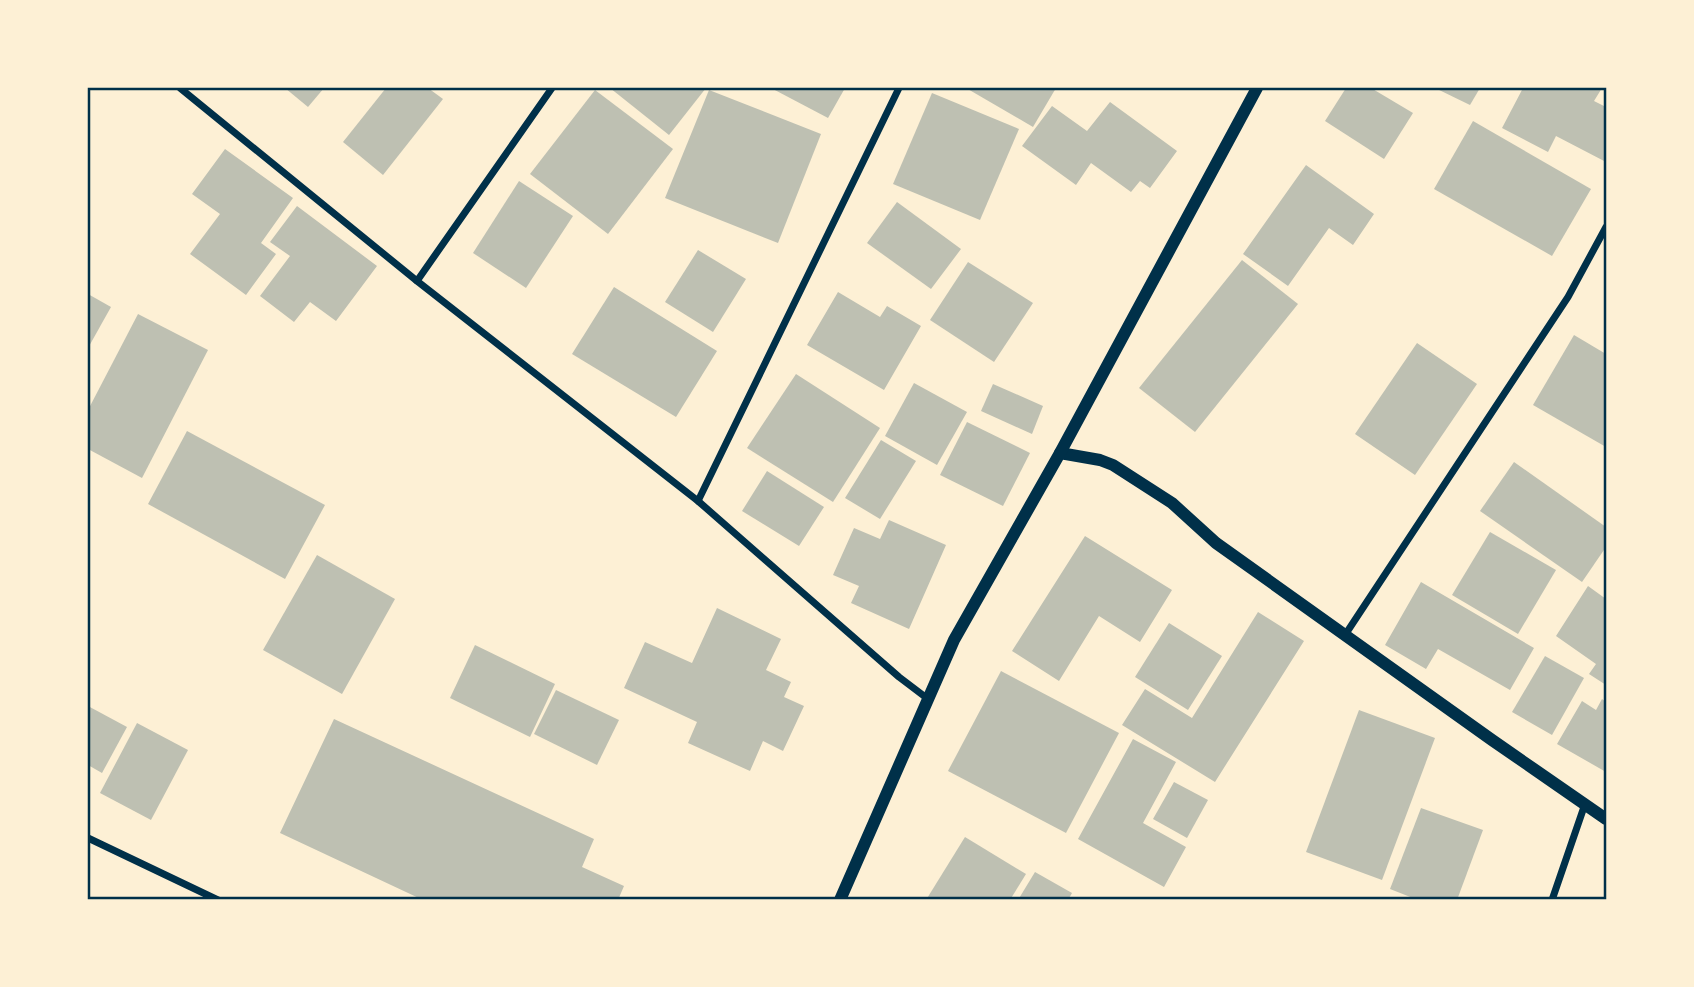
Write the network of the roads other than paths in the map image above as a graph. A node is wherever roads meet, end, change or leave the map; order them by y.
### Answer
1 (180, 88) edge
2 (552, 88) edge
3 (899, 88) edge
4 (1256, 88) edge
5 (1606, 227) edge
6 (417, 281) junction
7 (1060, 453) junction
8 (698, 501) junction
9 (1345, 635) junction
10 (928, 699) junction
11 (1585, 803) junction
12 (1606, 818) edge
13 (88, 838) edge
14 (218, 900) edge
15 (839, 900) edge
16 (1552, 900) edge

1 - 6 street
2 - 6 street
3 - 8 street
4 - 7 street
5 - 9 street
6 - 8 street
7 - 9 street
7 - 10 street
8 - 10 street
9 - 11 street
10 - 15 street
11 - 12 street
11 - 16 street
13 - 14 street

